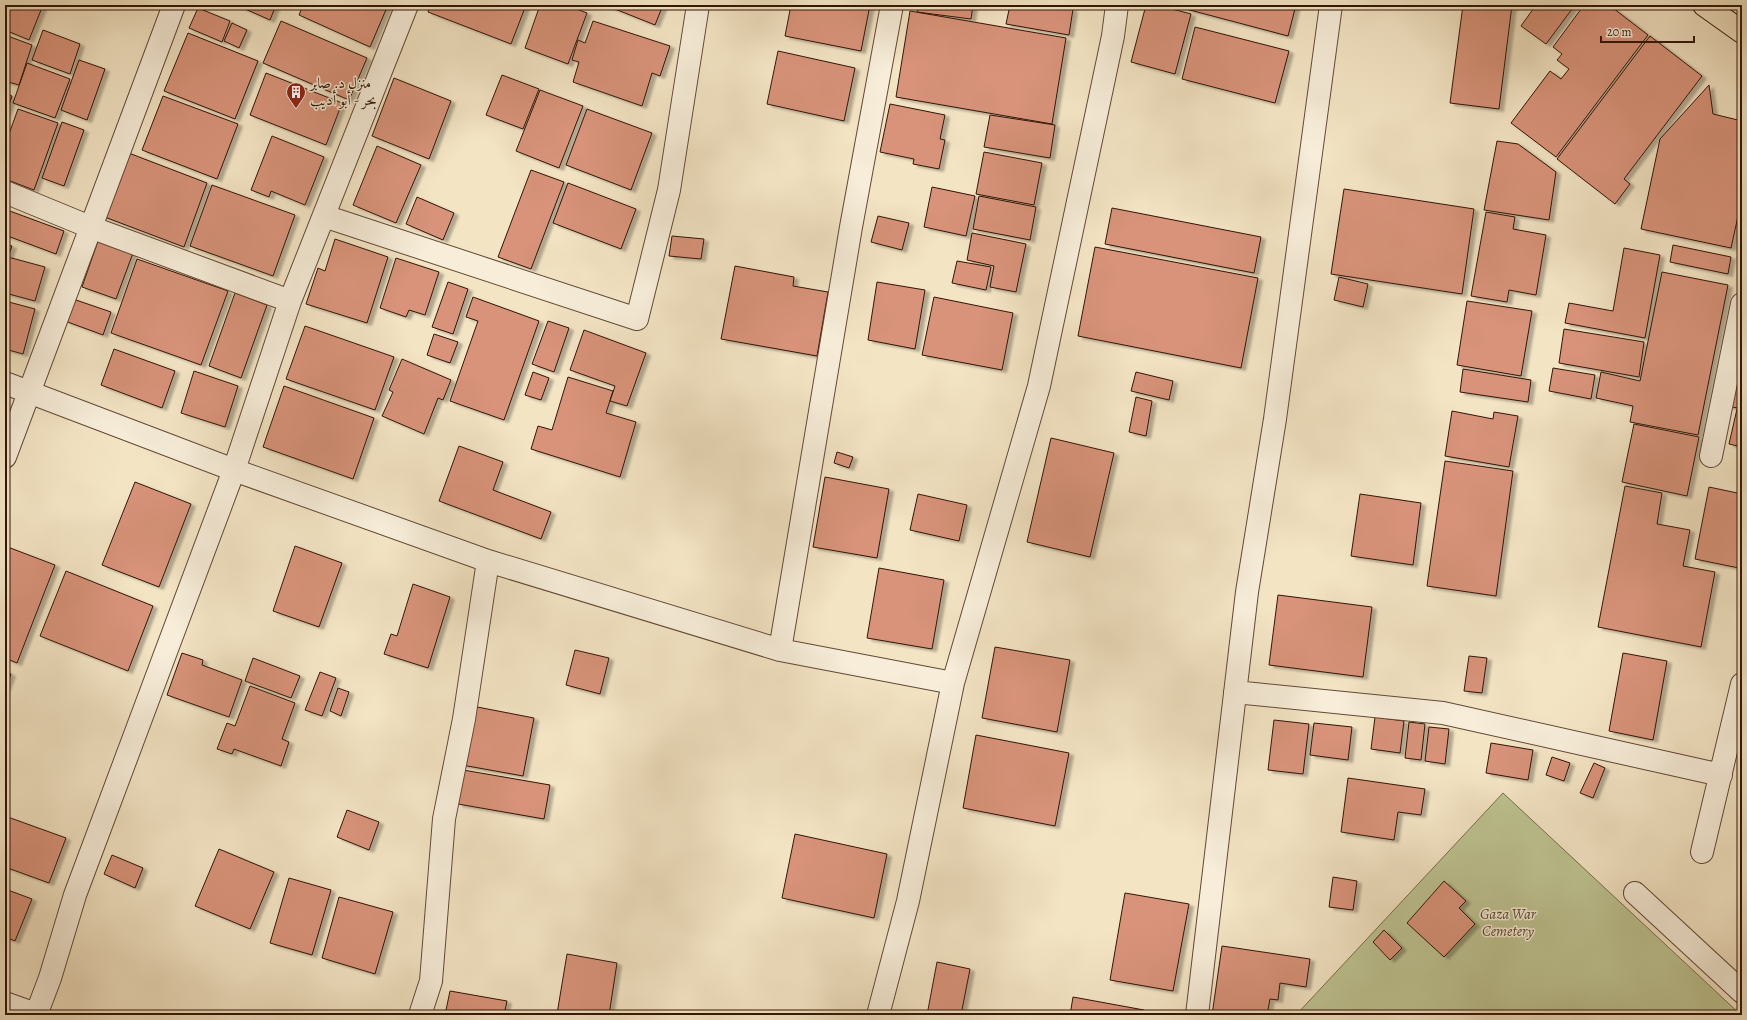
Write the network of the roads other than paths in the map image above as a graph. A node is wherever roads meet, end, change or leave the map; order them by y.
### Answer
1 (174, 5) edge
2 (407, 5) edge
3 (698, 5) edge
4 (892, 5) edge
5 (1117, 5) edge
6 (1331, 5) edge
7 (1704, 5) edge
8 (1742, 32) edge
9 (5, 192) edge
10 (324, 216) junction
11 (90, 227) junction
12 (290, 301) junction
13 (1742, 304) edge
14 (5, 383) edge
15 (29, 392) junction
16 (1711, 456) dead end
17 (5, 457) edge
18 (234, 470) junction
19 (488, 561) junction
20 (780, 650) junction
21 (954, 682) junction
22 (1742, 684) edge
23 (1235, 692) junction
24 (1721, 775) junction
25 (1702, 852) dead end
26 (1634, 893) dead end
27 (1742, 992) edge
28 (5, 1003) edge
29 (36, 1015) edge
30 (420, 1015) edge
31 (878, 1015) edge
32 (1197, 1015) edge

1 - 11 street
2 - 10 street
3 - 10 street
4 - 20 street
5 - 21 street
6 - 23 street
7 - 8 highway
9 - 11 street
10 - 12 street
11 - 12 street
11 - 15 street
12 - 18 street
13 - 16 street
14 - 15 street
15 - 17 street
15 - 18 street
18 - 19 street
18 - 29 street
19 - 20 street
19 - 30 street
20 - 21 street
21 - 31 street
22 - 24 street
23 - 24 street
23 - 32 street
24 - 25 street
26 - 27 street
28 - 29 street

